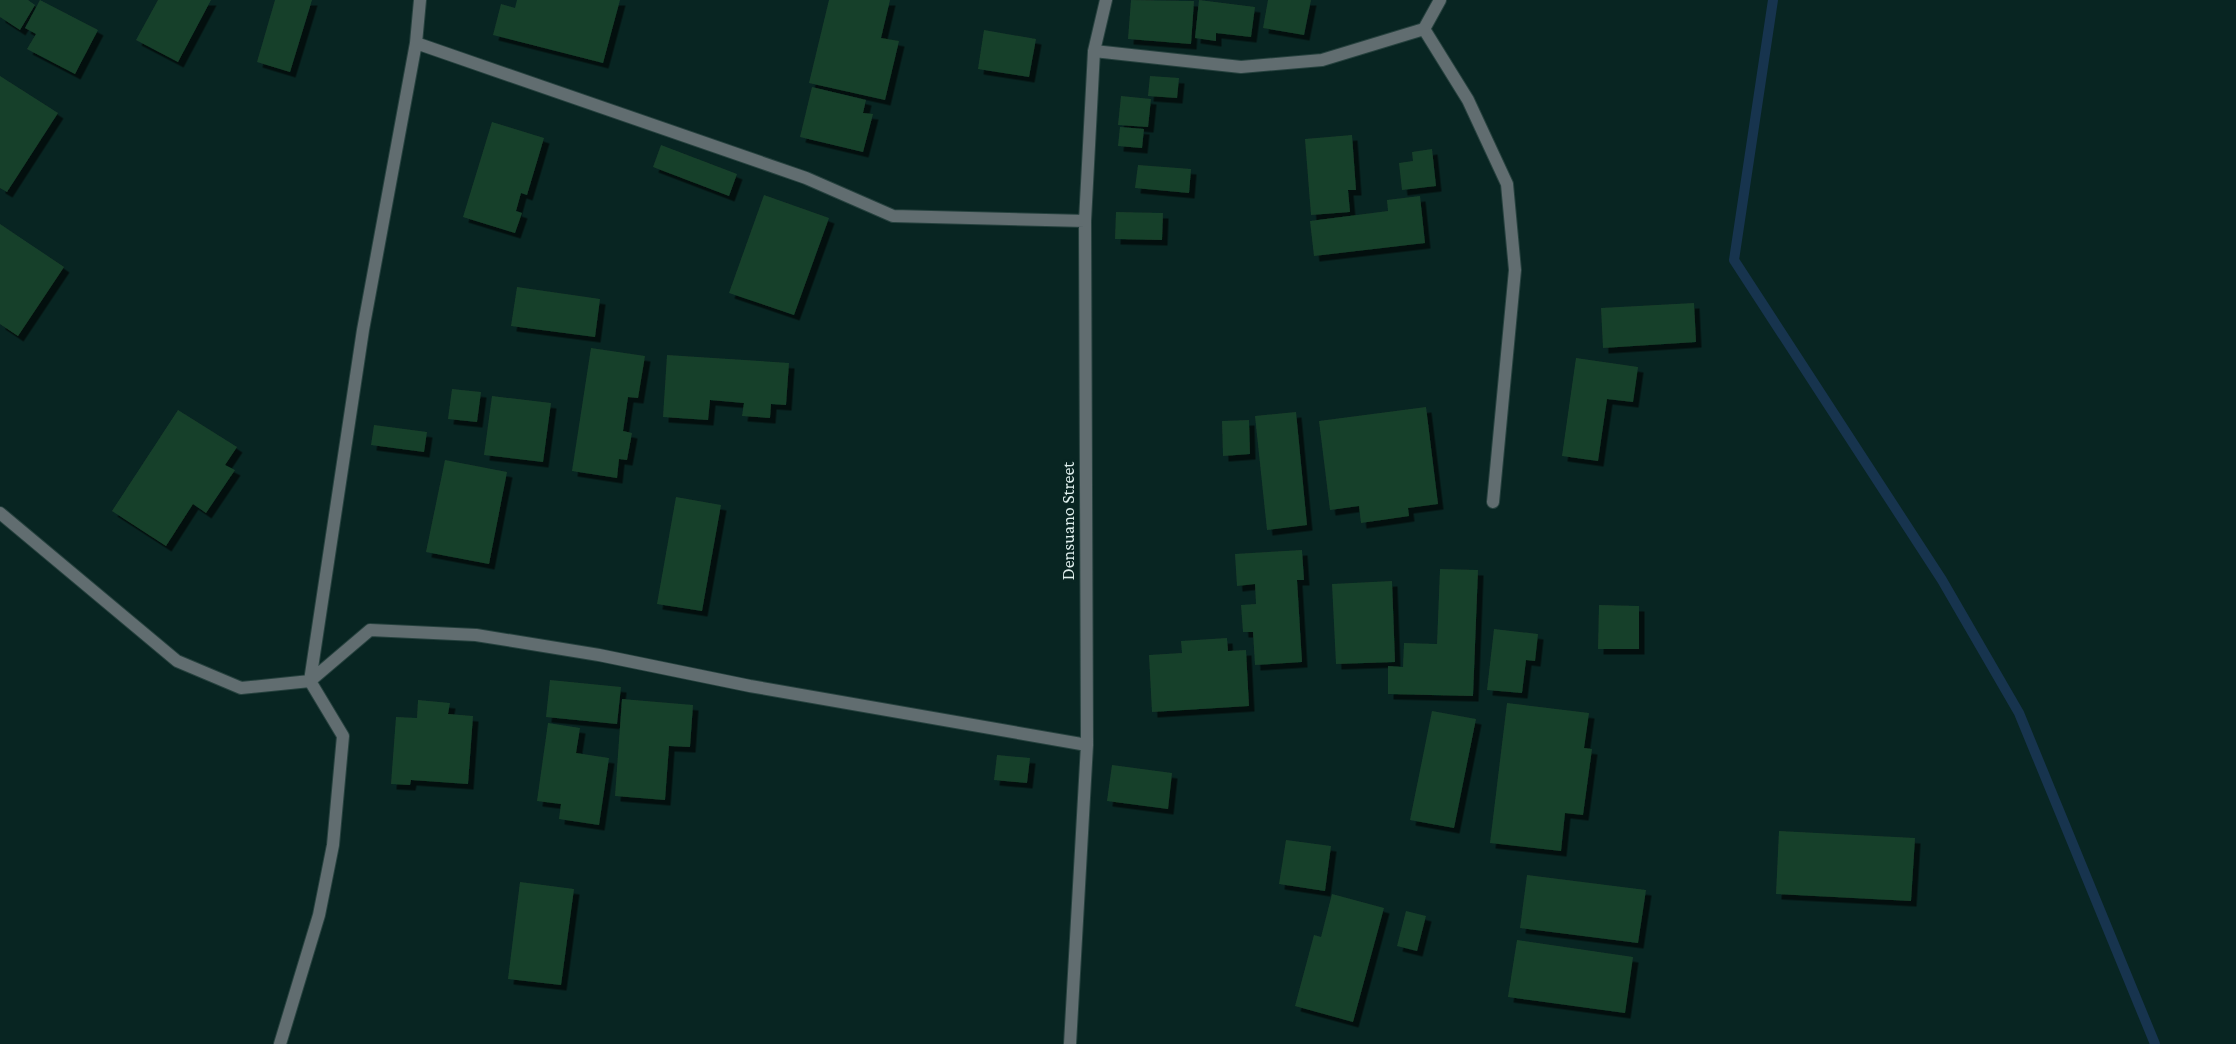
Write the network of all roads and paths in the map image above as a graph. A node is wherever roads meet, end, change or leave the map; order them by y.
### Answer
1 (420, 0) edge
2 (1106, 0) edge
3 (1440, 0) edge
4 (1424, 29) junction
5 (416, 43) junction
6 (1094, 51) junction
7 (1085, 222) junction
8 (1493, 502) dead end
9 (0, 513) edge
10 (309, 681) junction
11 (1087, 745) junction
12 (280, 1044) edge
13 (1070, 1044) edge

1 - 5 street
2 - 6 street, Densuano Street
3 - 4 street
4 - 6 street
4 - 8 street
5 - 7 street
5 - 10 street
6 - 7 street, Densuano Street
7 - 11 street, Densuano Street
9 - 10 street
10 - 11 street
10 - 12 street
11 - 13 street, Densuano Street

